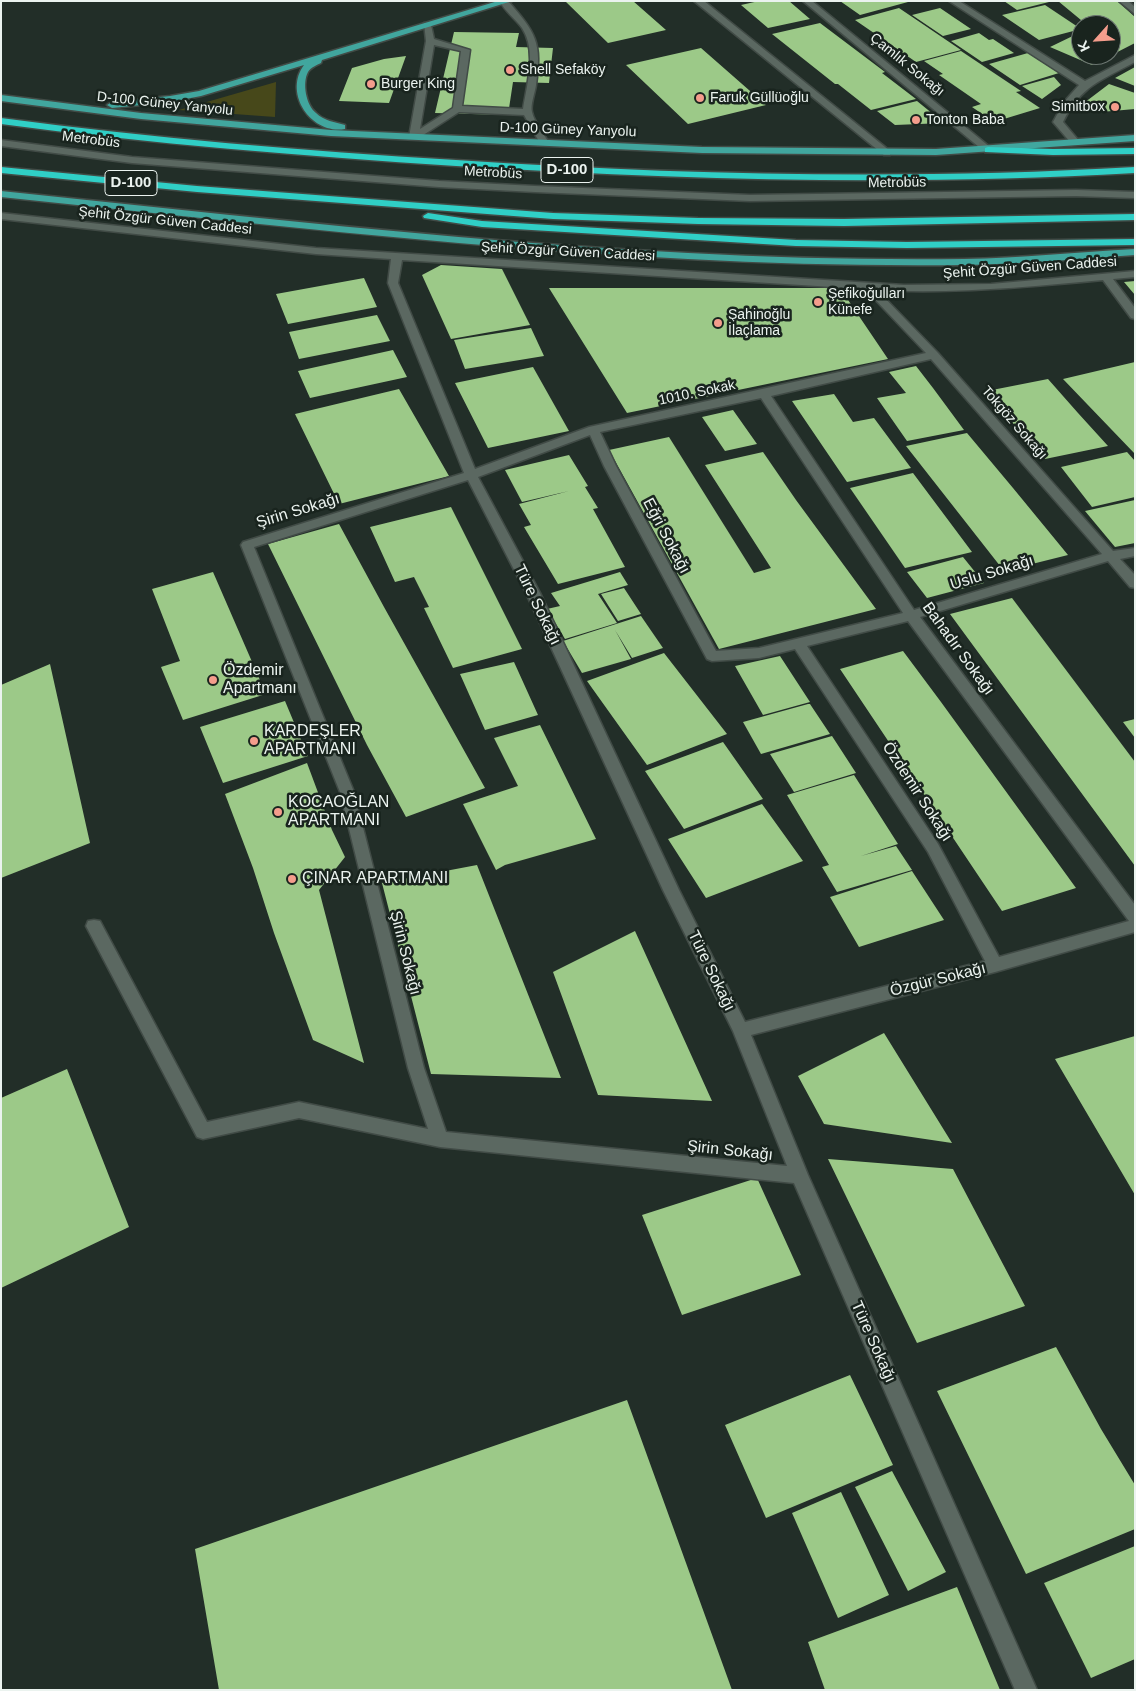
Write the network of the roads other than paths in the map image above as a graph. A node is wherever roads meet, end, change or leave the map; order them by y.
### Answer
1 (698, 1) edge
2 (808, 1) edge
3 (953, 1) edge
4 (1123, 1) edge
5 (506, 2) edge
6 (1135, 12) edge
7 (427, 26) junction
8 (430, 41) junction
9 (350, 49) junction
10 (1135, 58) edge
11 (1085, 85) junction
12 (1, 98) edge
13 (63, 106) junction
14 (456, 109) junction
15 (527, 112) junction
16 (1, 121) edge
17 (414, 137) junction
18 (1135, 138) edge
19 (1074, 141) junction
20 (1, 143) edge
21 (544, 144) junction
22 (988, 150) junction
23 (1135, 150) edge
24 (887, 153) junction
25 (1, 170) edge
26 (1135, 170) edge
27 (1135, 186) edge
28 (1076, 193) junction
29 (1, 194) edge
30 (1135, 196) edge
31 (364, 202) junction
32 (1, 216) edge
33 (1135, 217) edge
34 (1135, 242) edge
35 (1135, 252) edge
36 (676, 255) junction
37 (397, 256) junction
38 (670, 272) junction
39 (1135, 274) edge
40 (1105, 276) junction
41 (867, 285) junction
42 (1135, 316) edge
43 (934, 355) junction
44 (764, 394) junction
45 (593, 430) junction
46 (471, 475) junction
47 (1135, 552) edge
48 (1110, 556) junction
49 (1135, 584) edge
50 (911, 615) junction
51 (799, 644) junction
52 (712, 656) joint
53 (1135, 917) edge
54 (94, 926) dead end
55 (1135, 926) edge
56 (994, 965) junction
57 (741, 1030) junction
58 (440, 1139) junction
59 (800, 1175) junction
60 (1026, 1690) edge

1 - 24 street
2 - 22 street, Çamlık Sokağı
3 - 11 street
4 - 6 street
5 - 7 main road
5 - 15 street
7 - 8 street
7 - 9 main road
8 - 14 street
8 - 17 street
9 - 13 main road
9 - 17 main road
10 - 11 street
11 - 19 street
12 - 13 main road, D-100 Güney Yanyolu
13 - 17 main road, D-100 Güney Yanyolu
14 - 15 street
14 - 17 street
15 - 21 street
16 - 26 highway, D-100
17 - 21 main road, D-100 Güney Yanyolu
18 - 19 main road, D-100 Güney Yanyolu
19 - 22 main road, D-100 Güney Yanyolu
20 - 28 street, Metrobüs
21 - 24 main road, D-100 Güney Yanyolu
22 - 23 highway
22 - 24 main road, D-100 Güney Yanyolu
25 - 31 highway, D-100
27 - 28 street, Metrobüs
28 - 30 street, Metrobüs
29 - 36 main road
31 - 33 highway, D-100
31 - 34 highway
32 - 37 street, Şehit Özgür Güven Caddesi
35 - 36 main road
36 - 38 street
37 - 38 street, Şehit Özgür Güven Caddesi
37 - 46 street, Türe Sokağı
38 - 41 street, Şehit Özgür Güven Caddesi
39 - 40 street, Şehit Özgür Güven Caddesi
40 - 41 street, Şehit Özgür Güven Caddesi
40 - 42 street
41 - 43 street, Tokgöz Sokağı
43 - 44 street, 1010. Sokak
43 - 48 street, Tokgöz Sokağı
44 - 45 street, 1010. Sokak
44 - 50 street, Bahadır Sokağı
45 - 46 street, 1010. Sokak
45 - 52 street, Eğri Sokağı
46 - 57 street, Türe Sokağı
46 - 58 street, Şirin Sokağı
47 - 48 street, Uslu Sokağı
48 - 49 street, Tokgöz Sokağı
48 - 50 street, Uslu Sokağı
50 - 51 street, Uslu Sokağı
50 - 53 street, Bahadır Sokağı
51 - 52 street, Uslu Sokağı
51 - 56 street, Özdemir Sokağı
54 - 58 street
55 - 56 street, Özgür Sokağı
56 - 57 street, Özgür Sokağı
57 - 59 street, Türe Sokağı
58 - 59 street, Şirin Sokağı
59 - 60 street, Türe Sokağı

